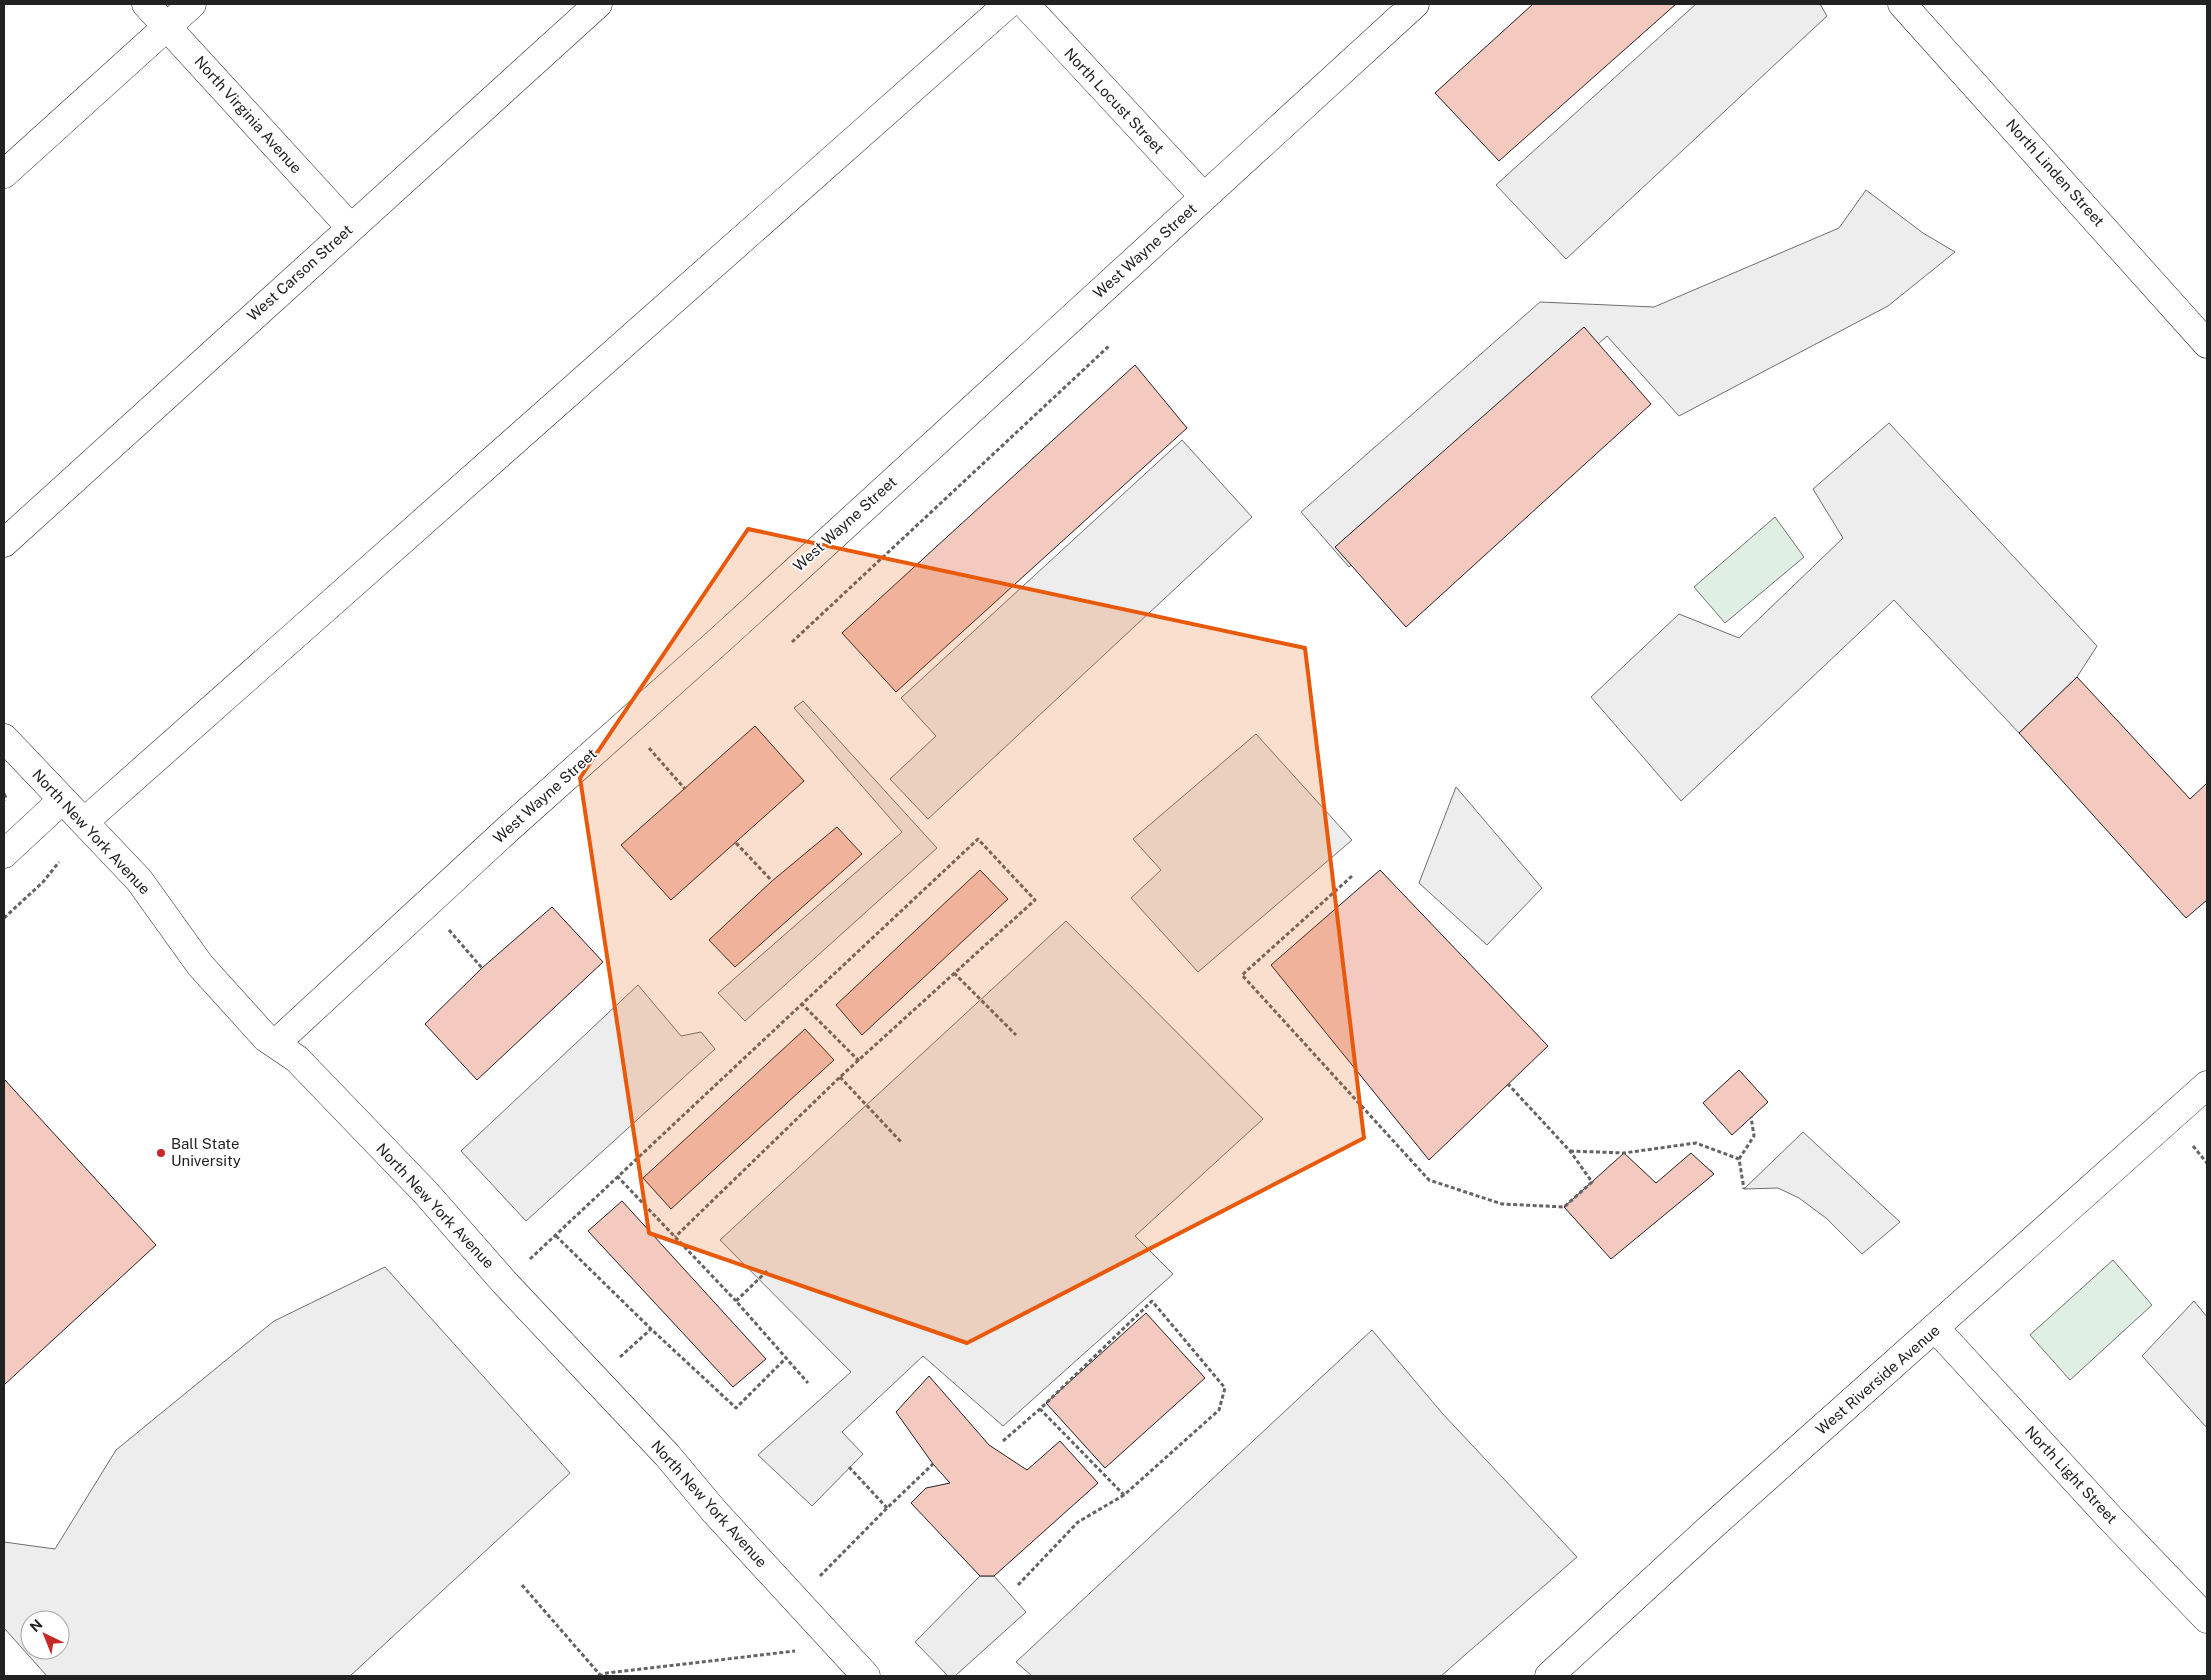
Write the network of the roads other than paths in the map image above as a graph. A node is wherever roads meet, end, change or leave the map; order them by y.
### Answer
1 (146, 4) edge
2 (192, 4) edge
3 (598, 4) edge
4 (1008, 4) edge
5 (1025, 4) edge
6 (1415, 4) edge
7 (1902, 4) edge
8 (167, 26) junction
9 (4, 174) edge
10 (1204, 197) junction
11 (350, 227) junction
12 (2207, 344) edge
13 (4, 543) edge
14 (4, 738) edge
15 (62, 800) junction
16 (84, 822) junction
17 (4, 854) edge
18 (275, 1044) junction
19 (2207, 1086) edge
20 (1936, 1329) junction
21 (2207, 1620) edge
22 (866, 1676) edge
23 (1549, 1676) edge

1 - 8 street, North Virginia Avenue
2 - 8 street
3 - 11 street, West Carson Street
4 - 16 street
5 - 10 street, North Locust Street
6 - 10 street, West Wayne Street
7 - 12 street, North Linden Street
8 - 9 street
8 - 11 street, North Virginia Avenue
10 - 18 street, West Wayne Street
11 - 13 street, West Carson Street
14 - 15 street, North New York Avenue
15 - 16 street, North New York Avenue
15 - 17 street
16 - 18 street, North New York Avenue
18 - 22 street, North New York Avenue
19 - 20 street, West Riverside Avenue
20 - 21 street, North Light Street
20 - 23 street, West Riverside Avenue

